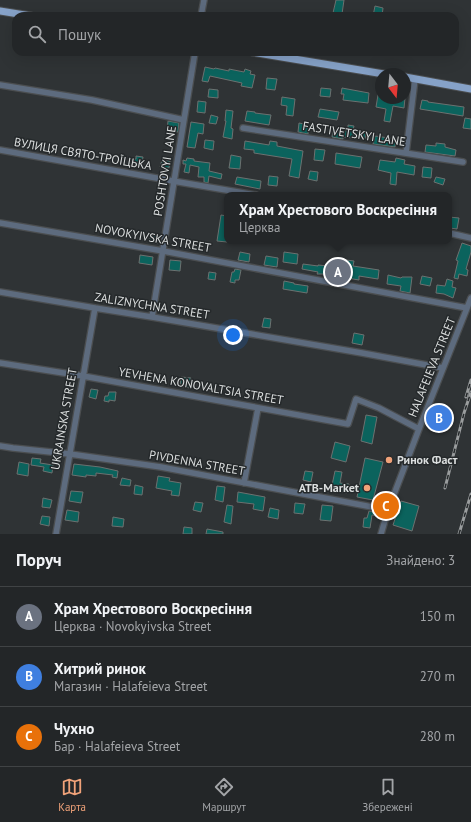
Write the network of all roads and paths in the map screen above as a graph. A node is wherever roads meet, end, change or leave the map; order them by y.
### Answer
1 (204, 0) edge
2 (0, 11) edge
3 (202, 12) edge
4 (12, 13) edge
5 (194, 56) edge
6 (276, 56) edge
7 (375, 72) edge
8 (411, 78) edge
9 (415, 79) junction
10 (0, 85) edge
11 (471, 89) edge
12 (184, 120) junction
13 (243, 128) dead end
14 (0, 150) edge
15 (406, 153) junction
16 (463, 162) dead end
17 (173, 182) junction
18 (237, 192) edge
19 (0, 223) edge
20 (452, 234) edge
21 (471, 238) edge
22 (163, 251) junction
23 (0, 292) edge
24 (471, 298) edge
25 (94, 308) junction
26 (467, 308) junction
27 (152, 317) junction
28 (0, 363) edge
29 (443, 368) junction
30 (83, 376) junction
31 (258, 408) junction
32 (419, 429) junction
33 (0, 446) edge
34 (70, 454) junction
35 (244, 483) junction
36 (388, 510) junction
37 (56, 534) edge
38 (381, 534) edge

1 - 3 street
2 - 4 main road
5 - 12 street, POSHTOVYI LANE
6 - 7 main road
8 - 9 main road
9 - 11 main road
9 - 15 street
10 - 12 street
12 - 17 street, POSHTOVYI LANE
13 - 15 street, FASTIVETSKYI LANE
14 - 17 street, ВУЛИЦЯ СВЯТО-ТРОЇЦЬКА
15 - 16 street, FASTIVETSKYI LANE
17 - 18 street, ВУЛИЦЯ СВЯТО-ТРОЇЦЬКА
17 - 22 street, POSHTOVYI LANE
19 - 22 street, NOVOKYIVSKA STREET
20 - 21 street
22 - 26 street, NOVOKYIVSKA STREET
22 - 27 street, POSHTOVYI LANE
23 - 25 street, ZALIZNYCHNA STREET
24 - 26 street, HALAFEIEVA STREET
25 - 27 street, ZALIZNYCHNA STREET
25 - 30 street, UKRAINSKA STREET
26 - 29 street, HALAFEIEVA STREET
27 - 29 street, ZALIZNYCHNA STREET
28 - 30 street, YEVHENA KONOVALTSIA STREET
29 - 32 street, HALAFEIEVA STREET
30 - 31 street, YEVHENA KONOVALTSIA STREET
30 - 34 street, UKRAINSKA STREET
31 - 32 street, YEVHENA KONOVALTSIA STREET
31 - 35 street
32 - 36 street, HALAFEIEVA STREET
33 - 34 street, PIVDENNA STREET
34 - 35 street, PIVDENNA STREET
34 - 37 street, UKRAINSKA STREET
35 - 36 street, PIVDENNA STREET
36 - 38 street, HALAFEIEVA STREET

